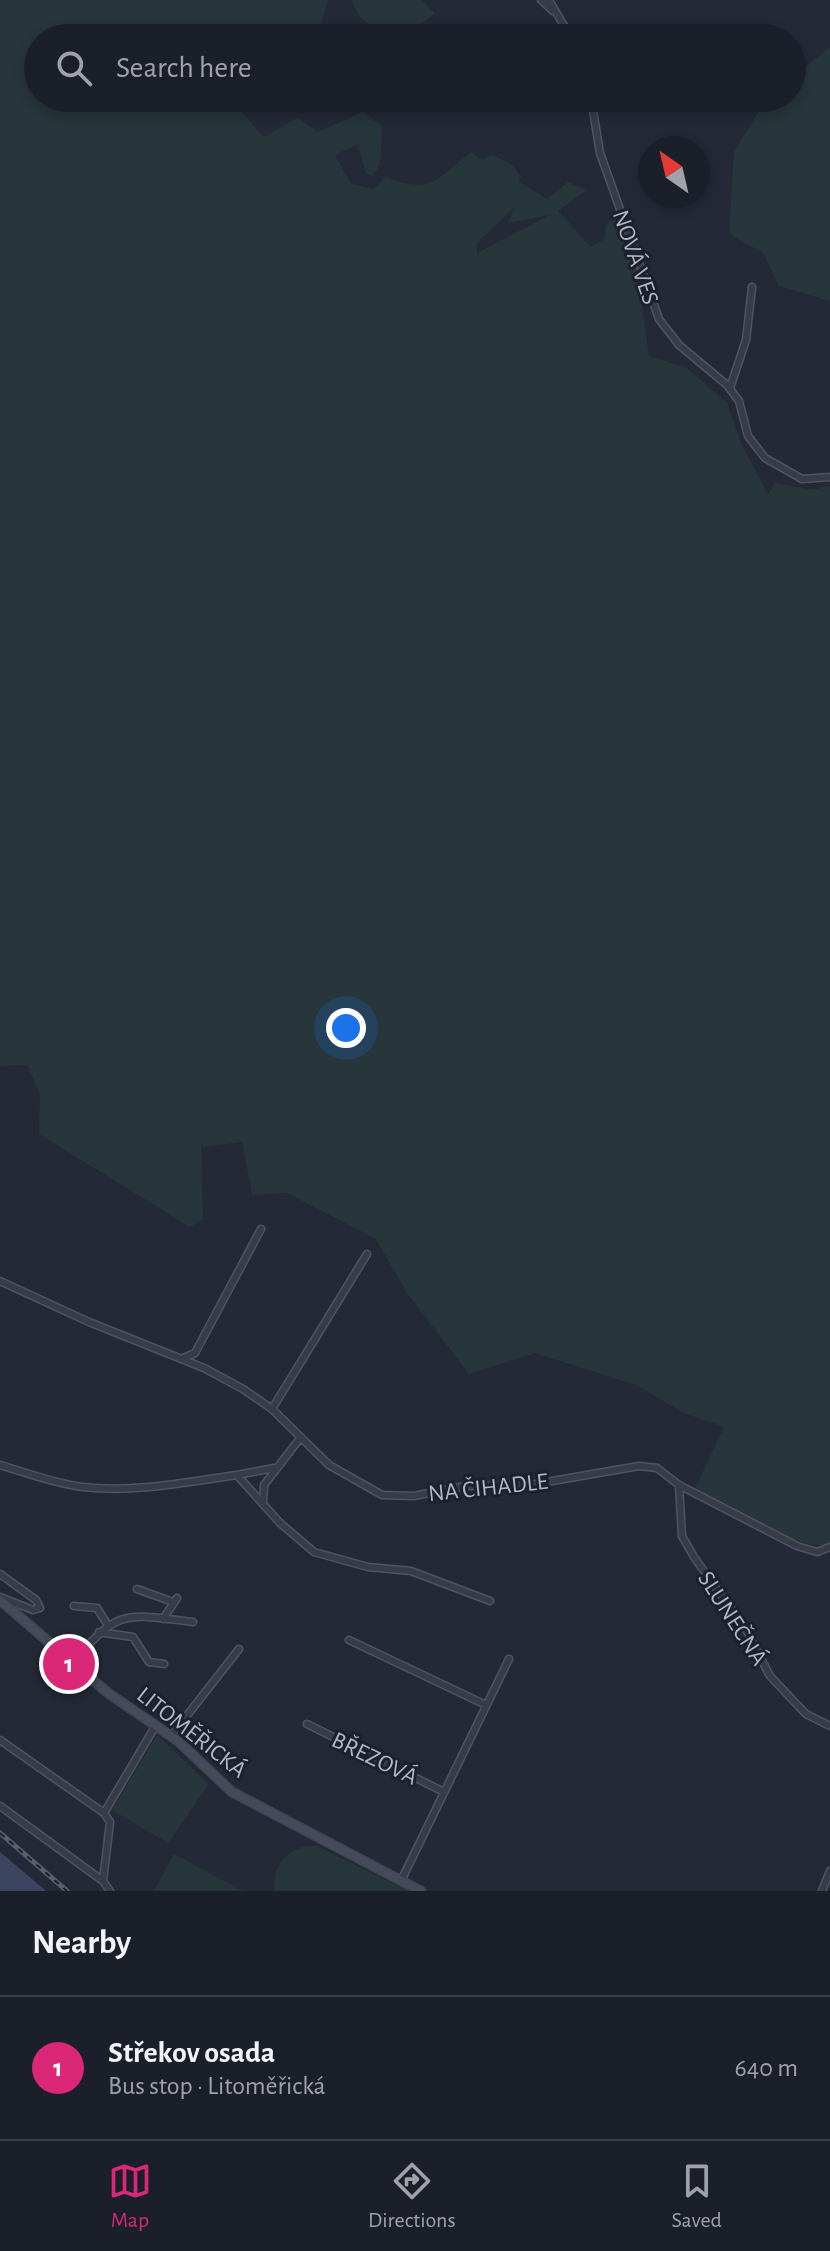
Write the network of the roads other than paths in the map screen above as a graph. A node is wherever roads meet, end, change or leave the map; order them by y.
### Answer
1 (541, 0) edge
2 (549, 0) edge
3 (554, 12) junction
4 (562, 24) edge
5 (593, 112) edge
6 (752, 287) dead end
7 (730, 389) junction
8 (830, 477) edge
9 (261, 1229) dead end
10 (367, 1254) dead end
11 (0, 1281) edge
12 (181, 1359) junction
13 (272, 1409) junction
14 (301, 1437) junction
15 (0, 1465) edge
16 (274, 1468) junction
17 (237, 1475) junction
18 (679, 1485) junction
19 (263, 1504) junction
20 (830, 1547) edge
21 (0, 1574) edge
22 (137, 1589) dead end
23 (0, 1598) edge
24 (490, 1601) dead end
25 (74, 1606) dead end
26 (163, 1619) junction
27 (193, 1622) dead end
28 (107, 1624) junction
29 (99, 1632) junction
30 (349, 1640) dead end
31 (239, 1649) dead end
32 (509, 1659) dead end
33 (71, 1663) junction
34 (164, 1664) dead end
35 (486, 1705) junction
36 (307, 1724) dead end
37 (156, 1725) junction
38 (830, 1726) edge
39 (171, 1736) junction
40 (0, 1740) edge
41 (444, 1792) junction
42 (0, 1806) edge
43 (104, 1813) junction
44 (830, 1871) edge
45 (103, 1881) junction
46 (401, 1881) junction
47 (110, 1891) edge
48 (421, 1891) edge
49 (822, 1891) edge

1 - 3 street
2 - 3 street
3 - 4 street
5 - 7 street, NOVÁ VES
6 - 7 street
7 - 8 street, NOVÁ VES
9 - 12 street
10 - 13 street
11 - 12 street, NA ČIHADLE
12 - 13 street, NA ČIHADLE
13 - 14 street, NA ČIHADLE
14 - 16 street
14 - 18 street, NA ČIHADLE
15 - 17 street
16 - 17 street
16 - 19 street
17 - 19 street
18 - 20 street, NA ČIHADLE
18 - 38 street, SLUNEČNÁ
19 - 24 street
21 - 23 street
22 - 26 street
23 - 33 main road, LITOMĚŘICKÁ
25 - 28 street
26 - 27 street
26 - 28 street
28 - 29 street
29 - 33 street
29 - 34 street
30 - 35 street
31 - 39 street
32 - 35 street, BŘEZOVÁ
33 - 37 main road, LITOMĚŘICKÁ
35 - 41 street, BŘEZOVÁ
36 - 41 street, BŘEZOVÁ
37 - 39 main road, LITOMĚŘICKÁ
37 - 43 street
39 - 46 main road, LITOMĚŘICKÁ
40 - 43 street
41 - 46 street, BŘEZOVÁ
42 - 45 street
43 - 45 street
44 - 49 street
45 - 47 street
46 - 48 main road, LITOMĚŘICKÁ

